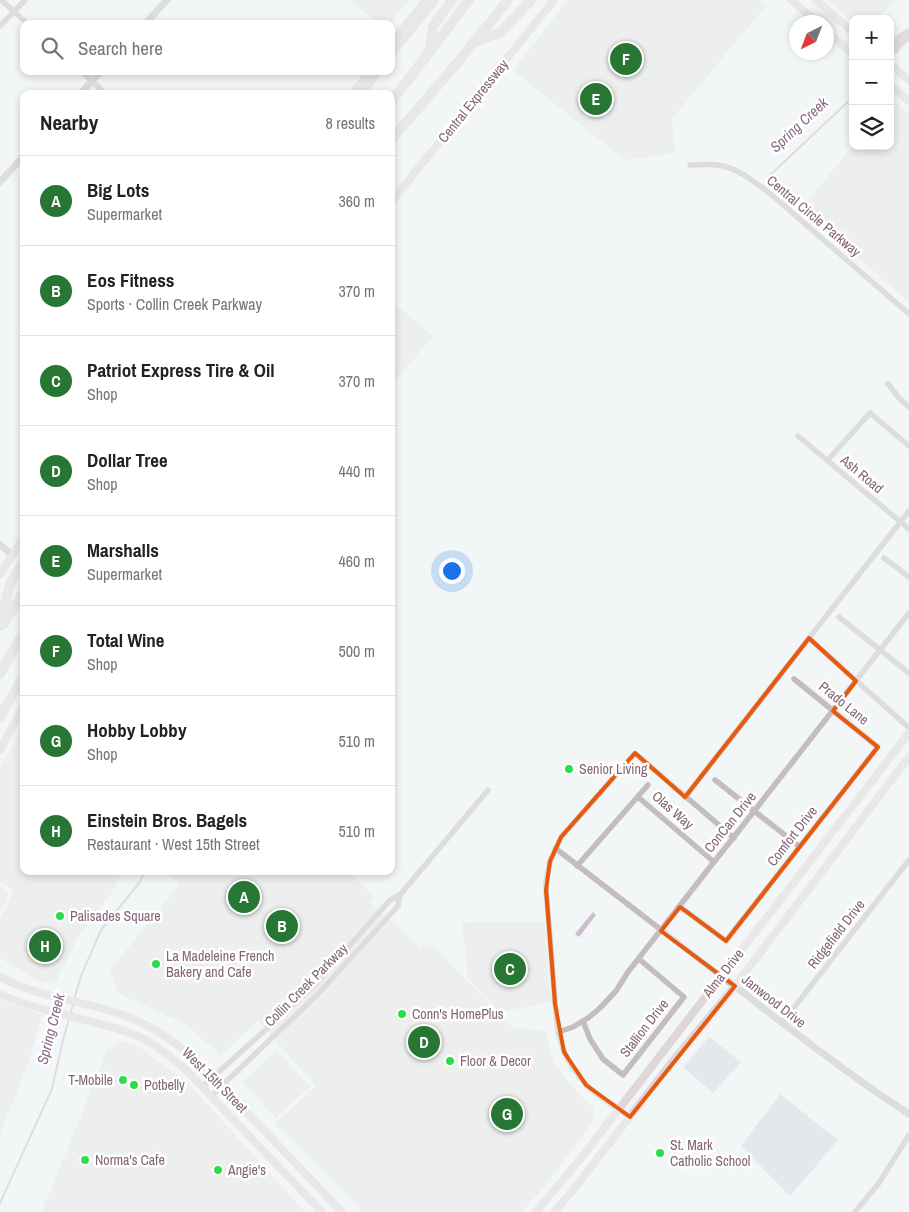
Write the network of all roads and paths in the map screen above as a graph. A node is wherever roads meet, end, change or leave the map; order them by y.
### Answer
1 (1, 0) edge
2 (25, 0) edge
3 (167, 0) edge
4 (426, 0) edge
5 (434, 0) edge
6 (452, 0) edge
7 (470, 0) edge
8 (508, 0) edge
9 (531, 0) edge
10 (554, 0) edge
11 (791, 0) edge
12 (816, 0) edge
13 (14, 12) junction
14 (809, 15) edge
15 (23, 20) edge
16 (149, 20) edge
17 (0, 26) edge
18 (849, 29) edge
19 (834, 38) edge
20 (395, 39) edge
21 (474, 42) junction
22 (395, 49) edge
23 (849, 51) edge
24 (430, 52) junction
25 (894, 67) edge
26 (85, 75) edge
27 (97, 75) edge
28 (367, 75) edge
29 (374, 75) edge
30 (909, 80) edge
31 (92, 81) junction
32 (894, 88) edge
33 (84, 90) edge
34 (102, 90) edge
35 (355, 90) edge
36 (363, 90) edge
37 (395, 97) edge
38 (909, 100) edge
39 (395, 135) edge
40 (20, 160) edge
41 (690, 165) dead end
42 (0, 182) edge
43 (395, 197) edge
44 (909, 314) edge
45 (888, 384) dead end
46 (909, 407) edge
47 (798, 436) dead end
48 (909, 446) edge
49 (827, 461) junction
50 (909, 511) edge
51 (900, 523) junction
52 (909, 529) edge
53 (20, 543) edge
54 (0, 545) edge
55 (12, 555) junction
56 (884, 558) dead end
57 (20, 567) edge
58 (0, 575) edge
59 (909, 577) edge
60 (20, 598) edge
61 (909, 613) edge
62 (839, 617) dead end
63 (0, 626) edge
64 (0, 630) edge
65 (808, 638) junction
66 (20, 639) edge
67 (880, 650) junction
68 (909, 673) edge
69 (0, 674) edge
70 (794, 679) dead end
71 (856, 681) junction
72 (20, 682) edge
73 (834, 710) junction
74 (20, 712) edge
75 (0, 716) edge
76 (909, 728) edge
77 (909, 733) edge
78 (878, 747) joint
79 (0, 750) edge
80 (909, 757) edge
81 (715, 780) dead end
82 (648, 785) dead end
83 (488, 790) dead end
84 (638, 797) junction
85 (685, 797) junction
86 (755, 811) junction
87 (734, 838) junction
88 (800, 847) junction
89 (555, 848) junction
90 (909, 860) edge
91 (714, 862) junction
92 (577, 866) junction
93 (400, 895) junction
94 (680, 907) junction
95 (661, 931) junction
96 (639, 960) junction
97 (721, 976) junction
98 (0, 978) edge
99 (735, 986) junction
100 (0, 994) edge
101 (583, 1021) junction
102 (782, 1024) junction
103 (558, 1032) junction
104 (214, 1077) junction
105 (222, 1085) junction
106 (202, 1087) junction
107 (211, 1096) junction
108 (618, 1110) junction
109 (909, 1114) edge
110 (630, 1118) junction
111 (909, 1135) edge
112 (311, 1179) junction
113 (301, 1190) junction
114 (322, 1212) edge
115 (342, 1212) edge
116 (536, 1212) edge
117 (554, 1212) edge
118 (855, 1212) edge

1 - 13 street
2 - 13 street
3 - 16 street
4 - 20 main road
5 - 22 highway
6 - 24 highway
7 - 24 highway
8 - 21 highway
9 - 21 highway
10 - 43 main road, Central Expressway
11 - 14 main road
12 - 18 main road
13 - 15 street
13 - 17 street
19 - 23 main road
21 - 39 highway
24 - 37 highway
25 - 30 main road
26 - 31 street
27 - 31 street
28 - 35 main road
29 - 36 highway
31 - 33 street
31 - 34 street
32 - 38 main road
40 - 42 street
41 - 44 street, Central Circle Parkway
45 - 46 street
47 - 49 street, Ash Road
48 - 49 street
49 - 51 street, Ash Road
50 - 51 street
51 - 52 street, Ash Road
51 - 65 street
53 - 55 main road
54 - 55 street
55 - 58 main road
56 - 59 street
57 - 63 highway
60 - 64 highway
61 - 67 street, ConCan Drive
62 - 67 street
65 - 71 street
65 - 85 street
66 - 69 highway
67 - 68 street
67 - 71 street, ConCan Drive
70 - 73 street, Prado Lane
71 - 73 street, ConCan Drive
71 - 76 street
72 - 75 highway
73 - 78 street, Prado Lane
73 - 86 street, ConCan Drive
74 - 79 main road
77 - 97 main road, Alma Drive
78 - 88 street, Comfort Drive
80 - 99 main road, Alma Drive
81 - 86 street
82 - 84 street
83 - 93 street, Collin Creek Parkway
84 - 91 street, Olas Way
84 - 92 street
85 - 87 street
85 - 89 street
86 - 87 street, ConCan Drive
86 - 88 street
87 - 91 street, ConCan Drive
88 - 94 street, Comfort Drive
89 - 92 street, Janwood Drive
89 - 103 street
90 - 102 street, Ridgefield Drive
91 - 94 street, ConCan Drive
92 - 95 street, Janwood Drive
93 - 104 street, Collin Creek Parkway
93 - 105 street, Collin Creek Parkway
94 - 95 street, ConCan Drive
95 - 96 street, ConCan Drive
95 - 97 street, Janwood Drive
96 - 101 street, ConCan Drive
96 - 101 street, Stallion Drive
97 - 99 street, Janwood Drive
97 - 108 main road, Alma Drive
98 - 104 main road, West 15th Street
99 - 102 street, Janwood Drive
99 - 110 main road, Alma Drive
100 - 106 main road, West 15th Street
101 - 103 street, ConCan Drive
102 - 109 street, Janwood Drive
103 - 108 street
104 - 105 main road, West 15th Street
104 - 106 street, Collin Creek Parkway
105 - 107 street, Collin Creek Parkway
105 - 112 main road, West 15th Street
106 - 107 main road, West 15th Street
107 - 113 main road, West 15th Street
108 - 110 street
108 - 116 main road, Alma Drive
110 - 117 main road, Alma Drive
111 - 118 street
112 - 113 main road
112 - 115 main road, West 15th Street
113 - 114 main road, West 15th Street

